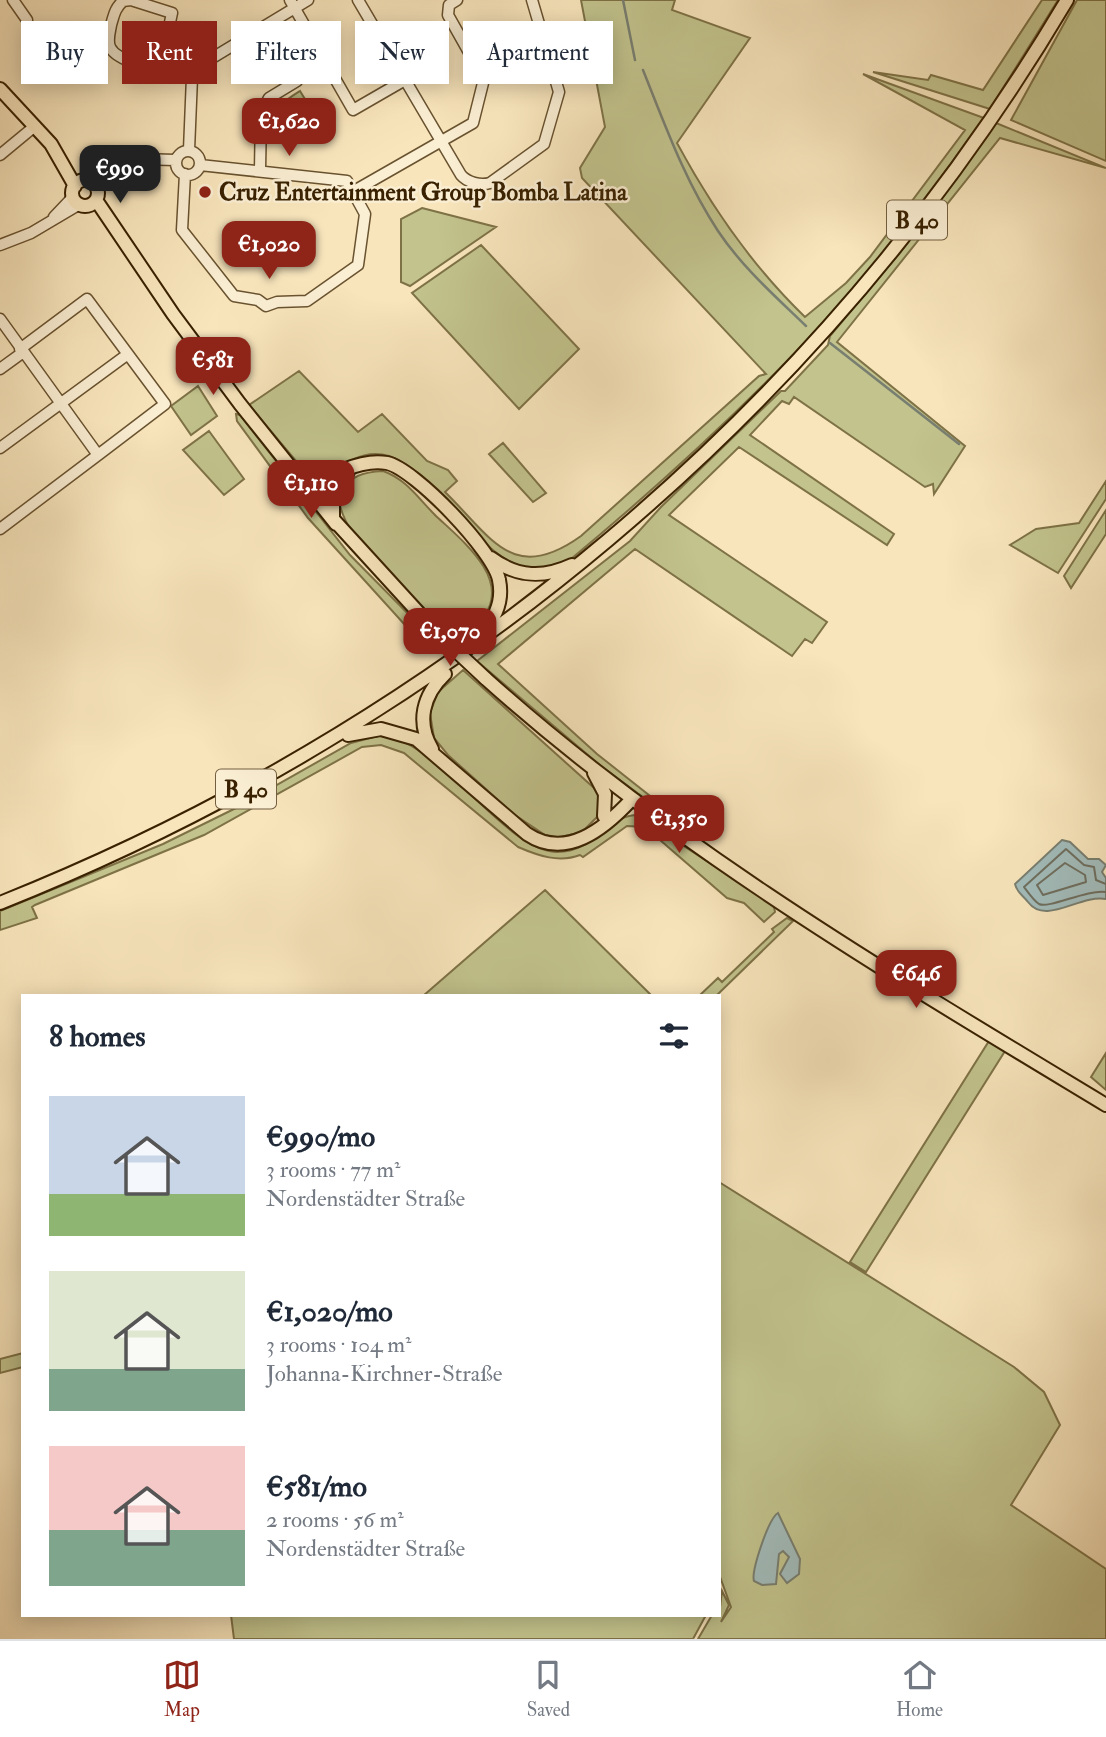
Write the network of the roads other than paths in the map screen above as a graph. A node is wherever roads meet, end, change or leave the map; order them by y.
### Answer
1 (13, 0) edge
2 (308, 0) edge
3 (358, 0) edge
4 (457, 0) edge
5 (532, 0) edge
6 (1067, 0) edge
7 (293, 4) edge
8 (27, 20) dead end
9 (370, 21) edge
10 (217, 53) edge
11 (160, 69) joint
12 (192, 84) edge
13 (292, 84) edge
14 (398, 84) edge
15 (407, 84) edge
16 (0, 89) edge
17 (35, 126) junction
18 (442, 143) junction
19 (189, 150) junction
20 (0, 155) edge
21 (176, 160) junction
22 (200, 165) junction
23 (260, 170) junction
24 (186, 174) junction
25 (354, 191) junction
26 (84, 194) junction
27 (0, 246) edge
28 (0, 319) edge
29 (21, 351) junction
30 (128, 354) junction
31 (0, 369) edge
32 (59, 405) junction
33 (0, 449) edge
34 (97, 455) junction
35 (351, 469) junction
36 (338, 481) junction
37 (309, 493) junction
38 (336, 524) junction
39 (0, 529) edge
40 (487, 554) junction
41 (592, 556) junction
42 (471, 649) junction
43 (455, 660) junction
44 (334, 739) junction
45 (439, 757) junction
46 (587, 765) junction
47 (631, 800) junction
48 (604, 816) junction
49 (596, 830) junction
50 (0, 903) edge
51 (1106, 1105) edge

1 - 8 street
2 - 7 street
3 - 9 street
4 - 18 street
5 - 18 street
6 - 41 main road, B 40
7 - 10 street
7 - 14 street
11 - 11 street
12 - 19 street
13 - 23 street
15 - 18 street
16 - 17 main road
17 - 20 street
17 - 26 main road
18 - 25 street
19 - 21 street
19 - 22 street
21 - 24 street
21 - 26 street
22 - 23 street
22 - 24 street
23 - 25 street
24 - 25 street
26 - 27 street
26 - 37 main road
28 - 29 street
29 - 30 street
29 - 31 street
29 - 32 street
30 - 32 street
30 - 34 street
32 - 33 street
32 - 34 street
34 - 39 street
35 - 36 main road
35 - 37 main road
35 - 40 main road
36 - 37 main road
36 - 38 main road
37 - 38 main road
38 - 46 main road, bridge
40 - 41 main road
40 - 43 main road
41 - 42 main road, B 40
42 - 43 main road, B 40
42 - 45 main road
43 - 44 main road, B 40
44 - 45 main road
44 - 50 main road, B 40
45 - 49 main road
46 - 47 main road
46 - 48 main road
47 - 48 main road
47 - 49 main road
47 - 51 main road
48 - 49 main road

